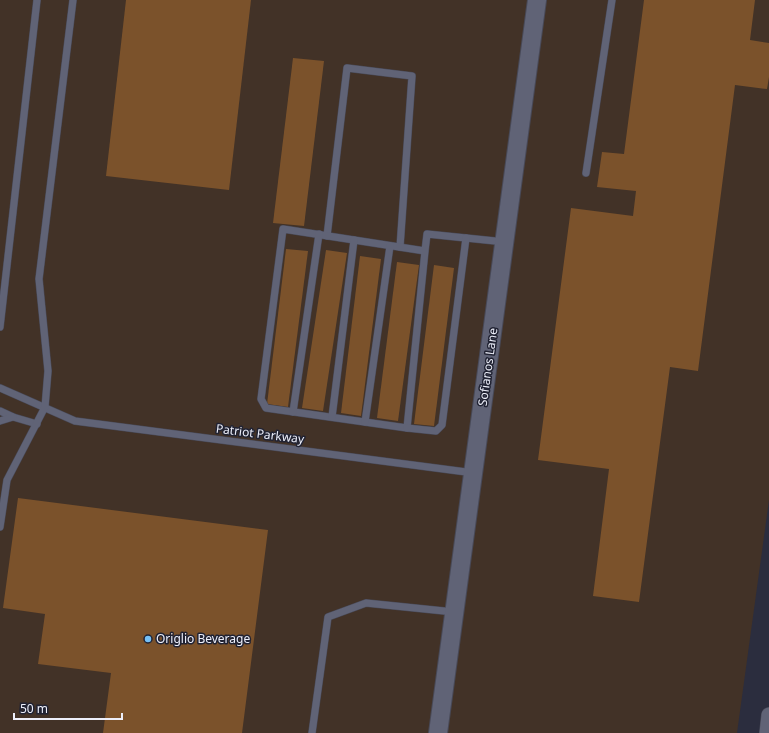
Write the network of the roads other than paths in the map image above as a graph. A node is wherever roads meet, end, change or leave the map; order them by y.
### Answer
1 (37, 0) edge
2 (73, 0) edge
3 (537, 0) edge
4 (612, 0) edge
5 (586, 173) dead end
6 (319, 234) junction
7 (327, 236) junction
8 (466, 238) junction
9 (354, 240) junction
10 (505, 242) junction
11 (390, 246) junction
12 (400, 248) junction
13 (425, 251) junction
14 (0, 327) edge
15 (0, 388) edge
16 (45, 407) junction
17 (0, 411) edge
18 (293, 412) junction
19 (13, 417) junction
20 (332, 417) junction
21 (0, 421) edge
22 (365, 422) junction
23 (37, 424) junction
24 (407, 428) junction
25 (474, 473) junction
26 (0, 526) edge
27 (455, 612) junction
28 (769, 715) edge
29 (312, 733) edge
30 (438, 733) edge
31 (766, 733) edge

1 - 14 lane
2 - 16 lane
3 - 10 street, Sofianos Lane
4 - 5 lane
6 - 7 lane
6 - 18 lane
6 - 18 lane
7 - 9 lane
7 - 12 lane
8 - 10 lane
8 - 13 lane
8 - 24 lane
9 - 11 lane
9 - 20 lane
10 - 25 street, Sofianos Lane
11 - 12 lane
11 - 22 lane
12 - 13 lane
13 - 24 lane
15 - 16 lane, Patriot Parkway
16 - 23 lane
16 - 25 lane, Patriot Parkway
17 - 19 lane
18 - 20 lane
19 - 21 lane
19 - 23 lane
20 - 22 lane
22 - 24 lane
23 - 26 lane
25 - 27 street, Sofianos Lane
27 - 29 lane
27 - 30 street, Sofianos Lane
28 - 31 street

